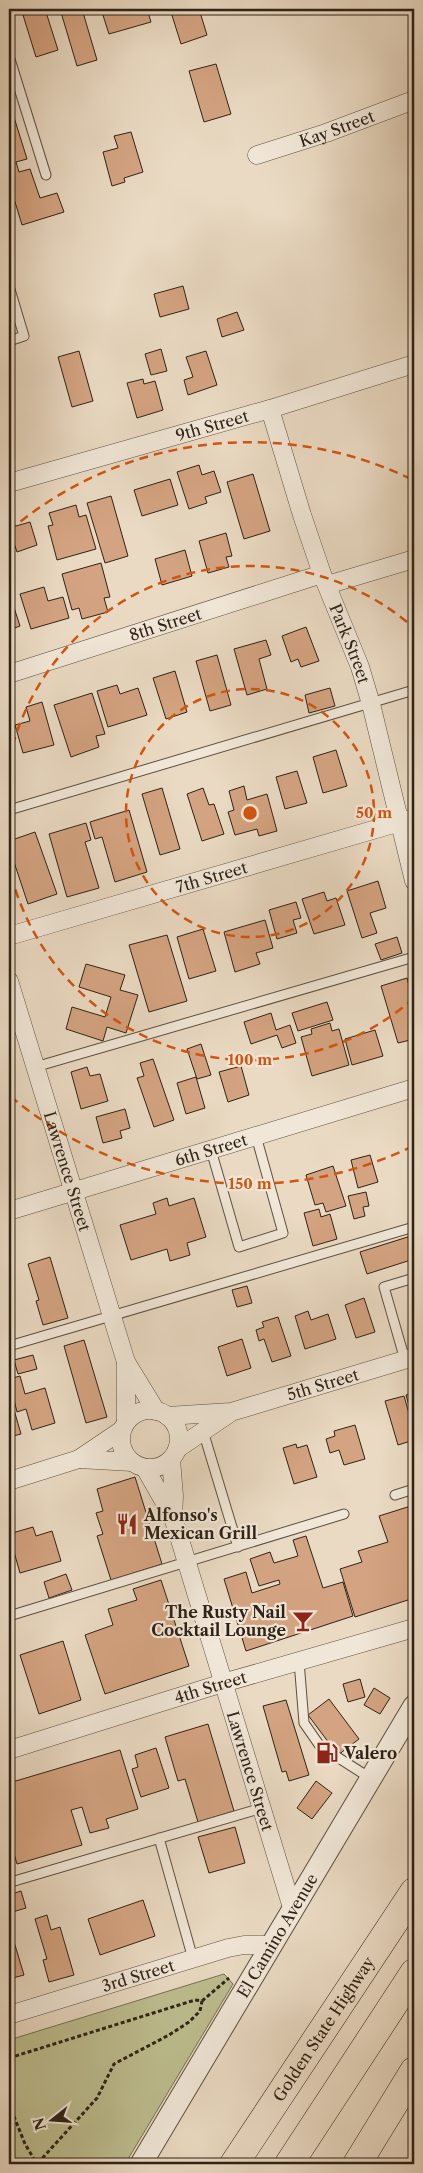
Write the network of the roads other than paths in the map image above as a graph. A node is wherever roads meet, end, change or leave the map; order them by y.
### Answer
1 (9, 56) edge
2 (414, 100) edge
3 (257, 155) dead end
4 (46, 175) dead end
5 (9, 286) edge
6 (9, 341) edge
7 (414, 364) edge
8 (270, 409) junction
9 (9, 483) edge
10 (414, 559) edge
11 (324, 579) junction
12 (9, 674) edge
13 (414, 690) edge
14 (371, 704) junction
15 (9, 810) edge
16 (407, 820) edge
17 (414, 881) edge
18 (9, 936) edge
19 (414, 957) edge
20 (9, 981) edge
21 (35, 1067) junction
22 (414, 1088) edge
23 (256, 1136) junction
24 (211, 1150) junction
25 (74, 1192) junction
26 (9, 1212) edge
27 (414, 1227) edge
28 (414, 1278) edge
29 (112, 1315) junction
30 (9, 1346) edge
31 (410, 1358) edge
32 (126, 1362) junction
33 (231, 1412) junction
34 (162, 1414) junction
35 (124, 1426) junction
36 (203, 1431) junction
37 (174, 1454) junction
38 (78, 1459) junction
39 (139, 1465) junction
40 (9, 1481) edge
41 (414, 1489) edge
42 (395, 1495) dead end
43 (344, 1514) dead end
44 (172, 1517) junction
45 (238, 1546) junction
46 (186, 1562) junction
47 (9, 1616) edge
48 (414, 1628) edge
49 (299, 1661) junction
50 (224, 1683) junction
51 (414, 1706) edge
52 (9, 1750) edge
53 (370, 1778) junction
54 (262, 1808) junction
55 (159, 1838) junction
56 (414, 1876) edge
57 (9, 1880) edge
58 (414, 1892) edge
59 (292, 1911) junction
60 (270, 1946) junction
61 (374, 1953) junction
62 (193, 1959) junction
63 (414, 1974) edge
64 (9, 2016) edge
65 (414, 2071) edge
66 (140, 2164) edge
67 (234, 2164) edge
68 (289, 2164) edge
69 (357, 2164) edge

1 - 4 lane
2 - 3 street, Kay Street
5 - 6 lane
7 - 8 street, 9th Street
8 - 9 street, 9th Street
8 - 11 street, Park Street
10 - 11 street, 8th Street
11 - 12 street, 8th Street
11 - 14 street, Park Street
13 - 14 lane
14 - 15 lane
14 - 16 street, Park Street
16 - 17 street, Park Street
16 - 18 street, 7th Street
19 - 21 lane
20 - 21 street, Lawrence Street
21 - 25 street, Lawrence Street
22 - 23 street, 6th Street
23 - 24 street, 6th Street
23 - 24 lane
24 - 25 street, 6th Street
25 - 26 street, 6th Street
25 - 29 street, Lawrence Street
27 - 29 lane
28 - 31 lane
29 - 30 lane
29 - 32 street, Lawrence Street
31 - 33 street, 5th Street
32 - 34 street, Lawrence Street
32 - 35 street, Lawrence Street
33 - 34 street, 5th Street
33 - 36 street, 5th Street
34 - 35 street
34 - 37 street
35 - 38 street
35 - 39 street
36 - 37 street, 5th Street
36 - 45 lane
37 - 39 street
37 - 44 street, Lawrence Street
38 - 39 street
38 - 40 street
39 - 44 street, Lawrence Street
41 - 42 lane
43 - 45 lane
44 - 46 street, Lawrence Street
45 - 46 lane
46 - 47 lane
46 - 50 street, Lawrence Street
48 - 49 street, 4th Street
49 - 50 street, 4th Street
49 - 53 lane
50 - 52 street, 4th Street
50 - 54 street, Lawrence Street
51 - 53 street, El Camino Avenue
53 - 59 street, El Camino Avenue
54 - 55 lane
54 - 59 street, Lawrence Street
55 - 57 lane
55 - 62 lane
56 - 61 highway
58 - 61 highway, Golden State Highway
59 - 60 street, El Camino Avenue
60 - 62 street, 3rd Street
60 - 66 street, El Camino Avenue
61 - 67 highway, Golden State Highway
62 - 64 street, 3rd Street
63 - 68 highway
65 - 69 highway

